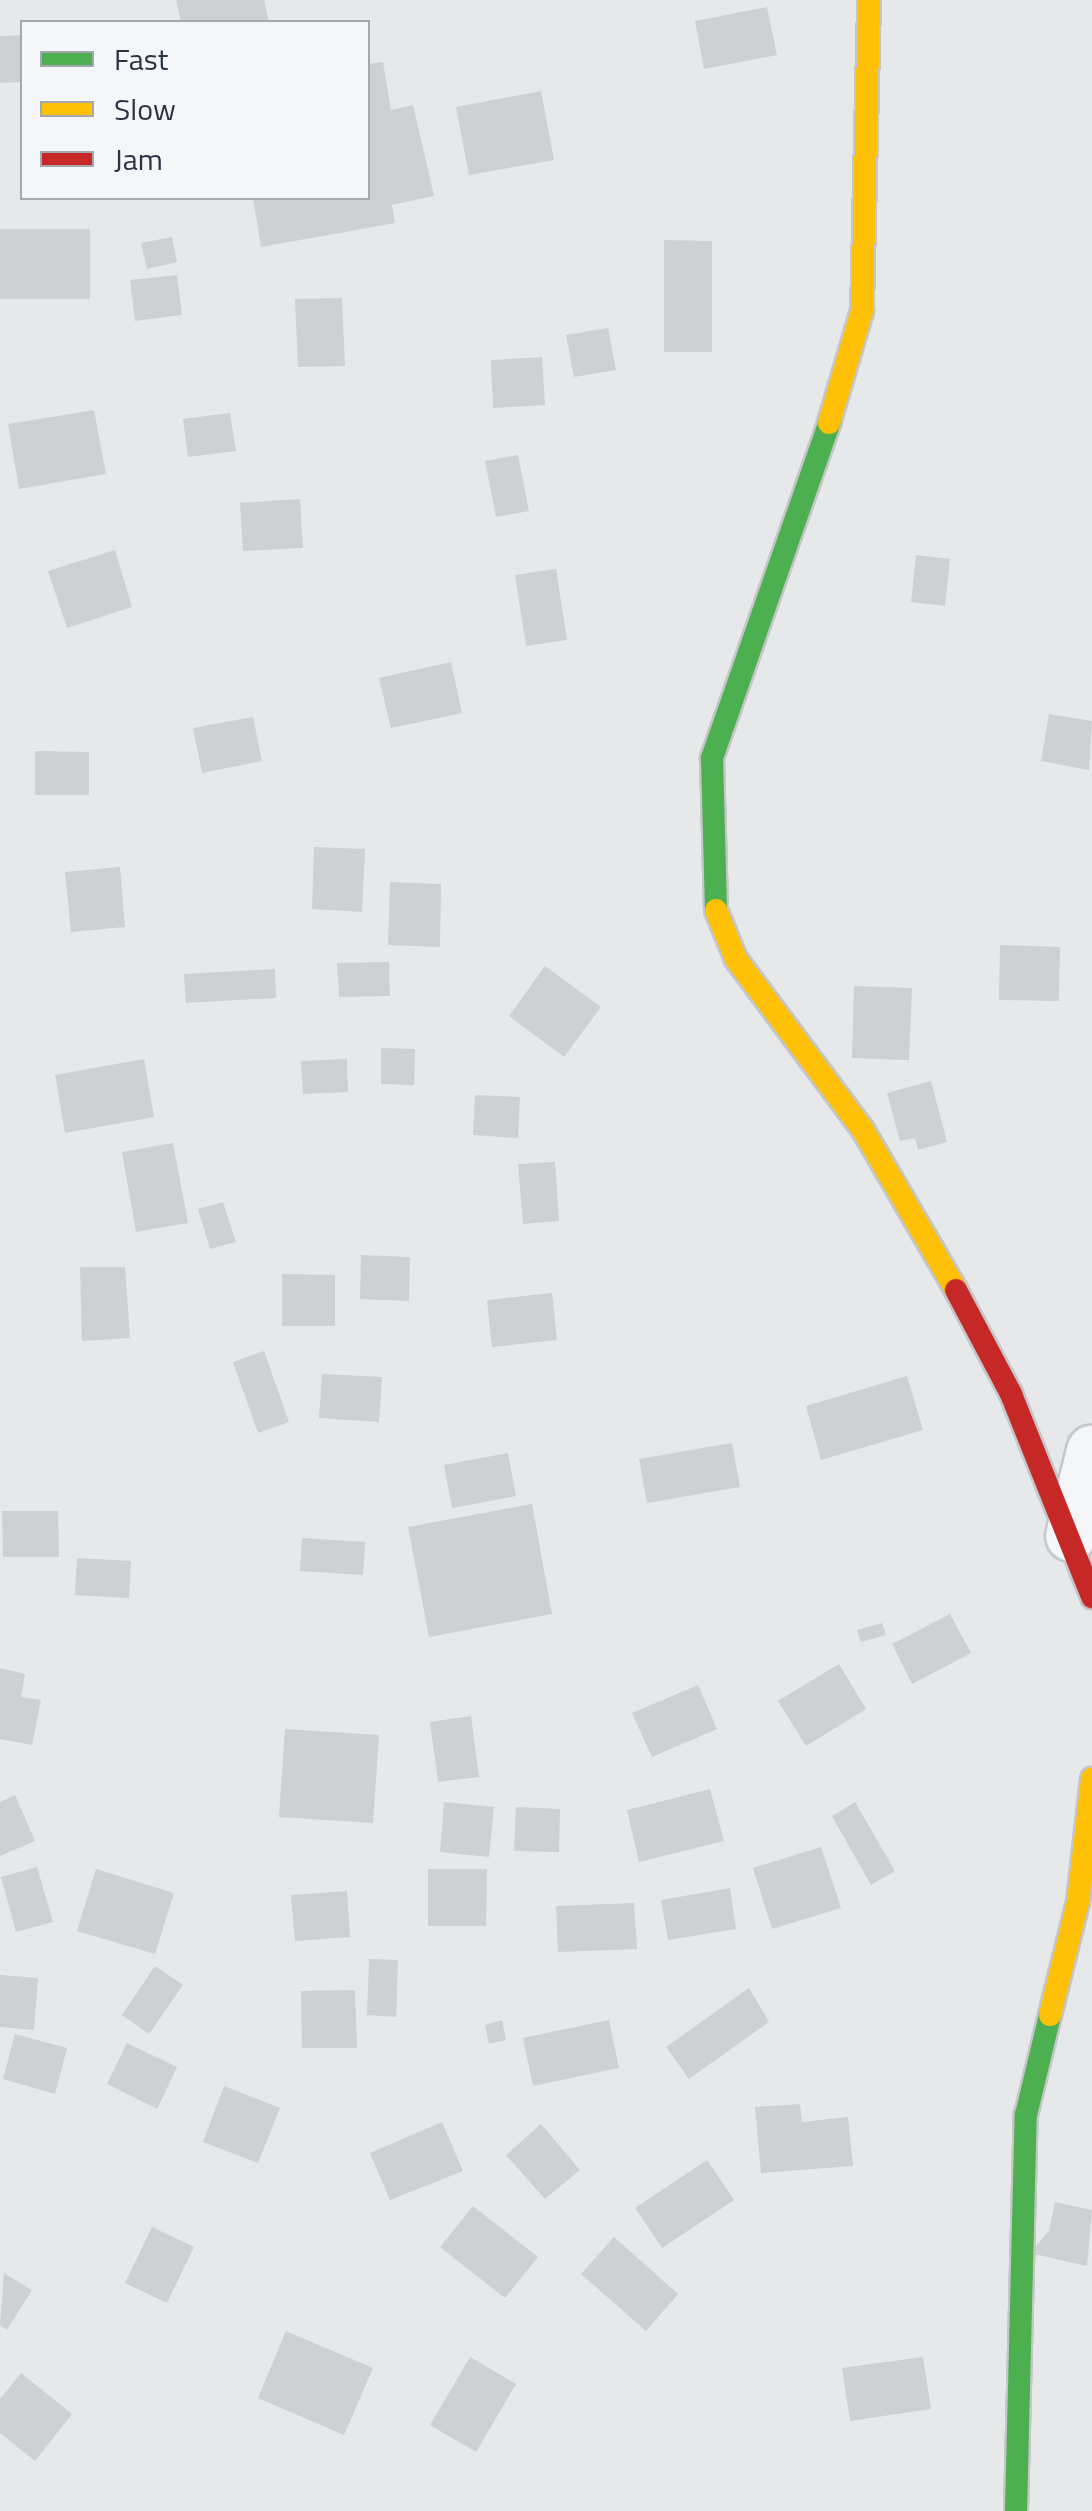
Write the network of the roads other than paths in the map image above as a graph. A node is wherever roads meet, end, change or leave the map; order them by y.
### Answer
1 (868, 0) edge
2 (1092, 1451) edge
3 (1070, 1536) junction
4 (1092, 1596) edge
5 (1092, 1780) edge
6 (1085, 1902) edge
7 (1016, 2511) edge

1 - 3 street
2 - 3 street
3 - 4 street
5 - 6 street
6 - 7 street

